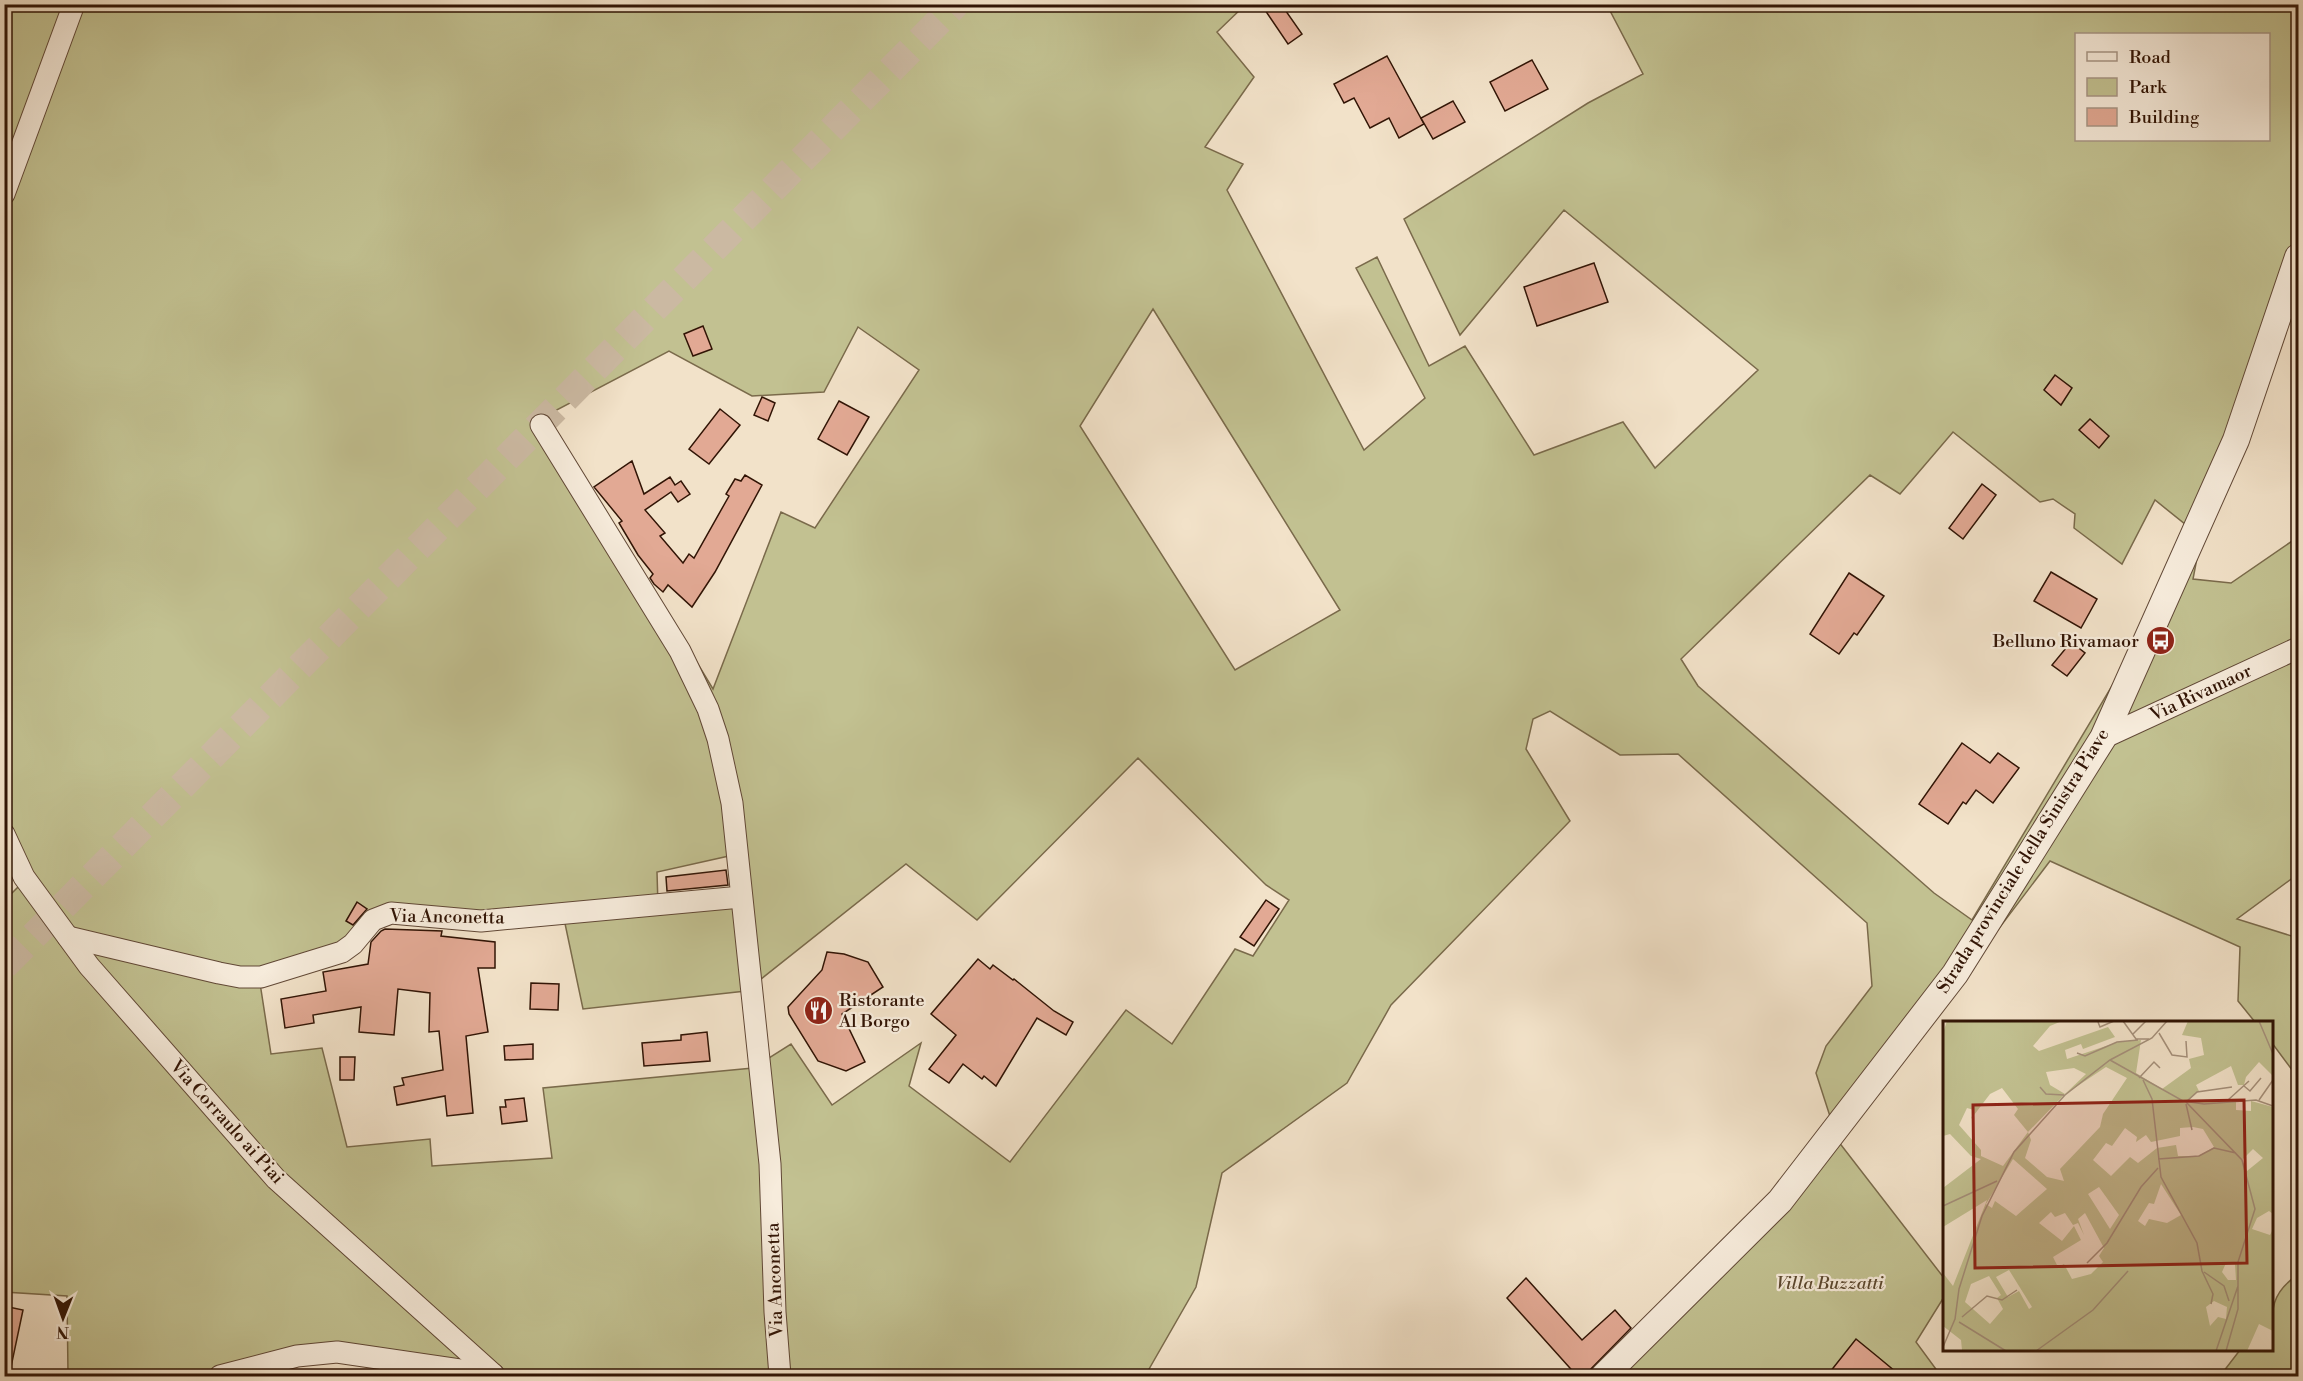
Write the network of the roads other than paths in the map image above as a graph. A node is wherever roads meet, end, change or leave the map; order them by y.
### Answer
1 (74, 4) edge
2 (4, 194) edge
3 (2298, 257) edge
4 (541, 425) dead end
5 (2298, 648) edge
6 (2103, 738) junction
7 (4, 834) edge
8 (741, 897) junction
9 (68, 937) junction
10 (497, 1375) edge
11 (220, 1377) edge
12 (780, 1377) edge
13 (1604, 1377) edge

1 - 2 street
3 - 6 street, Strada provinciale della Sinistra Piave
4 - 8 street, Via Anconetta
5 - 6 street, Via Rivamaor
6 - 13 street, Strada provinciale della Sinistra Piave
7 - 9 street, Via Corraulo ai Piai
8 - 9 street, Via Anconetta
8 - 12 street, Via Anconetta
9 - 10 street, Via Corraulo ai Piai
10 - 11 street

